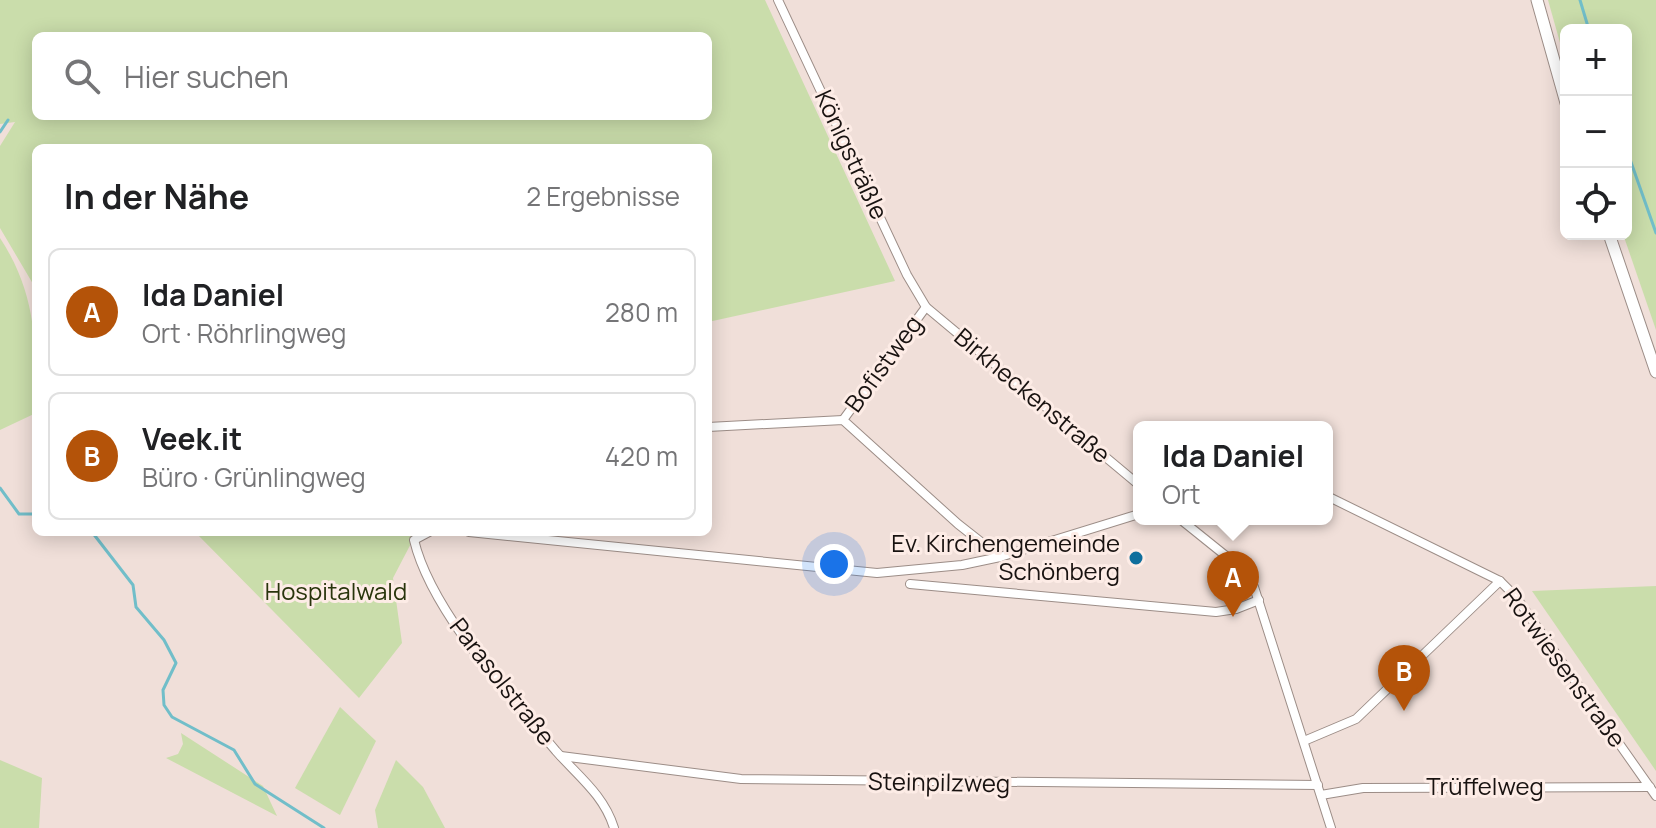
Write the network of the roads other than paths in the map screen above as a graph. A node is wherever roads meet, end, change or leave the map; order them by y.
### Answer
1 (778, 0) edge
2 (1537, 0) edge
3 (1564, 96) edge
4 (1611, 240) edge
5 (926, 307) junction
6 (1656, 372) edge
7 (843, 420) junction
8 (712, 427) edge
9 (1133, 480) edge
10 (1333, 499) edge
11 (1133, 516) edge
12 (1187, 525) edge
13 (422, 536) edge
14 (509, 536) edge
15 (1000, 557) junction
16 (1500, 581) junction
17 (910, 584) dead end
18 (1259, 600) junction
19 (1304, 741) junction
20 (561, 756) junction
21 (1318, 785) junction
22 (1650, 787) junction
23 (1321, 795) junction
24 (1656, 796) edge
25 (614, 828) edge
26 (1331, 828) edge

1 - 5 street, Königsträßle
2 - 3 main road
4 - 6 main road
5 - 7 street, Bofistweg
5 - 9 street, Birkheckenstraße
7 - 8 street
7 - 15 street
10 - 16 street, Rotwiesenstraße
11 - 15 street
12 - 18 street
13 - 20 street, Parasolstraße
14 - 15 street
16 - 19 street
16 - 22 street, Rotwiesenstraße
17 - 18 street
18 - 19 street
19 - 21 street
20 - 21 street, Steinpilzweg
20 - 25 street, Parasolstraße
21 - 23 street
22 - 23 street, Trüffelweg
22 - 24 street, Rotwiesenstraße
23 - 26 street

